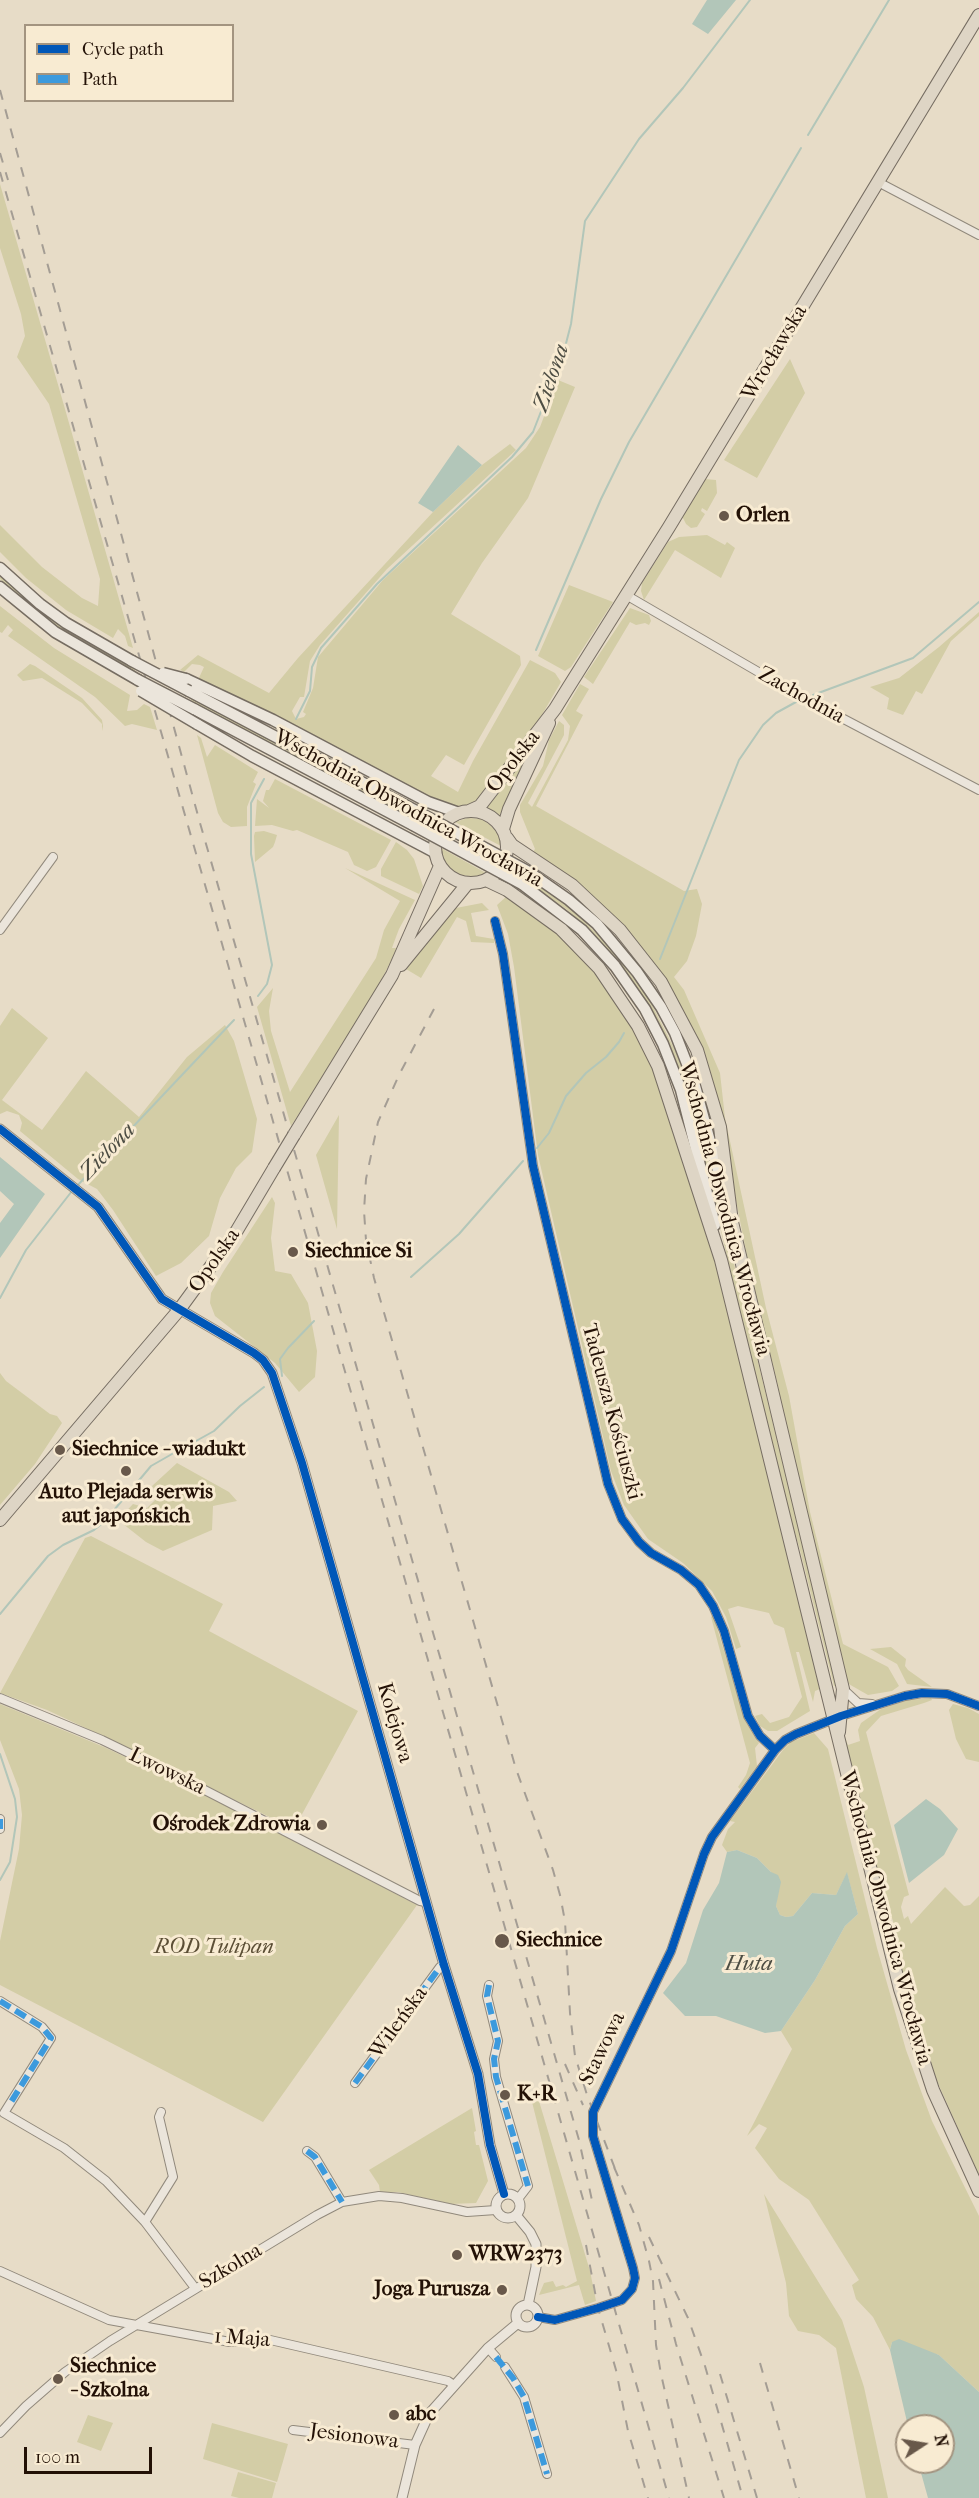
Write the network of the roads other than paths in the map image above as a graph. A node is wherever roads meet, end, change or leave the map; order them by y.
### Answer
1 (979, 15) edge
2 (878, 182) junction
3 (979, 235) edge
4 (0, 568) edge
5 (0, 587) edge
6 (626, 596) junction
7 (149, 671) junction
8 (139, 685) junction
9 (568, 688) joint
10 (555, 709) junction
11 (979, 790) edge
12 (464, 812) junction
13 (505, 834) junction
14 (436, 853) junction
15 (53, 857) dead end
16 (440, 866) junction
17 (486, 880) junction
18 (468, 883) junction
19 (495, 921) dead end
20 (0, 930) edge
21 (392, 975) junction
22 (0, 1130) edge
23 (732, 1222) junction
24 (721, 1260) junction
25 (179, 1311) junction
26 (0, 1520) edge
27 (843, 1689) junction
28 (0, 1698) edge
29 (876, 1704) junction
30 (979, 1706) edge
31 (837, 1718) junction
32 (775, 1750) junction
33 (0, 1819) edge
34 (0, 1829) edge
35 (426, 1902) junction
36 (444, 1965) junction
37 (489, 1985) dead end
38 (0, 2001) edge
39 (355, 2083) dead end
40 (161, 2112) dead end
41 (307, 2151) dead end
42 (979, 2192) edge
43 (504, 2194) junction
44 (518, 2199) junction
45 (342, 2202) junction
46 (496, 2210) junction
47 (516, 2215) junction
48 (146, 2222) junction
49 (0, 2271) edge
50 (195, 2288) junction
51 (528, 2305) junction
52 (538, 2317) junction
53 (518, 2323) junction
54 (136, 2325) junction
55 (488, 2348) junction
56 (496, 2357) dead end
57 (505, 2367) dead end
58 (454, 2385) junction
59 (293, 2430) dead end
60 (0, 2433) edge
61 (415, 2445) junction
62 (547, 2474) dead end
63 (402, 2498) edge

1 - 2 main road, Wrocławska
2 - 3 street
2 - 6 main road, Wrocławska
4 - 7 main road, Wschodnia Obwodnica Wrocławia, bridge
5 - 8 main road
6 - 9 main road, Wrocławska
6 - 11 street, Zachodnia
7 - 12 main road, bridge
7 - 23 main road, Wschodnia Obwodnica Wrocławia, bridge
8 - 14 main road, bridge
8 - 24 main road, Wschodnia Obwodnica Wrocławia, bridge
9 - 10 main road, Opolska
10 - 12 main road, Opolska
10 - 13 main road, Opolska
12 - 13 main road
12 - 14 main road
13 - 17 main road
13 - 23 main road
14 - 16 main road
15 - 20 street
16 - 18 main road
16 - 21 main road, Opolska
17 - 18 main road
17 - 24 main road
18 - 21 main road, Opolska
19 - 32 street, Tadeusza Kościuszki
21 - 25 main road, Opolska, bridge
22 - 25 street, Kolejowa
23 - 27 main road, Wschodnia Obwodnica Wrocławia
24 - 31 main road, Wschodnia Obwodnica Wrocławia
25 - 26 main road, Opolska
25 - 35 street, Kolejowa
27 - 29 street
27 - 31 main road, Wschodnia Obwodnica Wrocławia
28 - 35 street, Lwowska
29 - 30 street
29 - 31 street
31 - 32 street
31 - 42 main road, Wschodnia Obwodnica Wrocławia
32 - 52 street, Stawowa
33 - 34 street
35 - 36 street, Kolejowa
36 - 39 street, Wileńska
36 - 43 street, Kolejowa
37 - 44 street
38 - 48 street
40 - 48 street
41 - 45 street
43 - 44 street
43 - 46 street
44 - 47 street
45 - 46 street, Szkolna
45 - 50 street, Szkolna
46 - 47 street
47 - 51 street
48 - 50 street
49 - 54 street, 1 Maja
50 - 54 street, Szkolna
51 - 52 street
51 - 53 street
52 - 53 street
53 - 55 street
54 - 58 street, 1 Maja
54 - 60 street, Szkolna
55 - 56 street
55 - 58 street
57 - 62 street
58 - 61 street
59 - 61 street, Jesionowa
61 - 63 street

